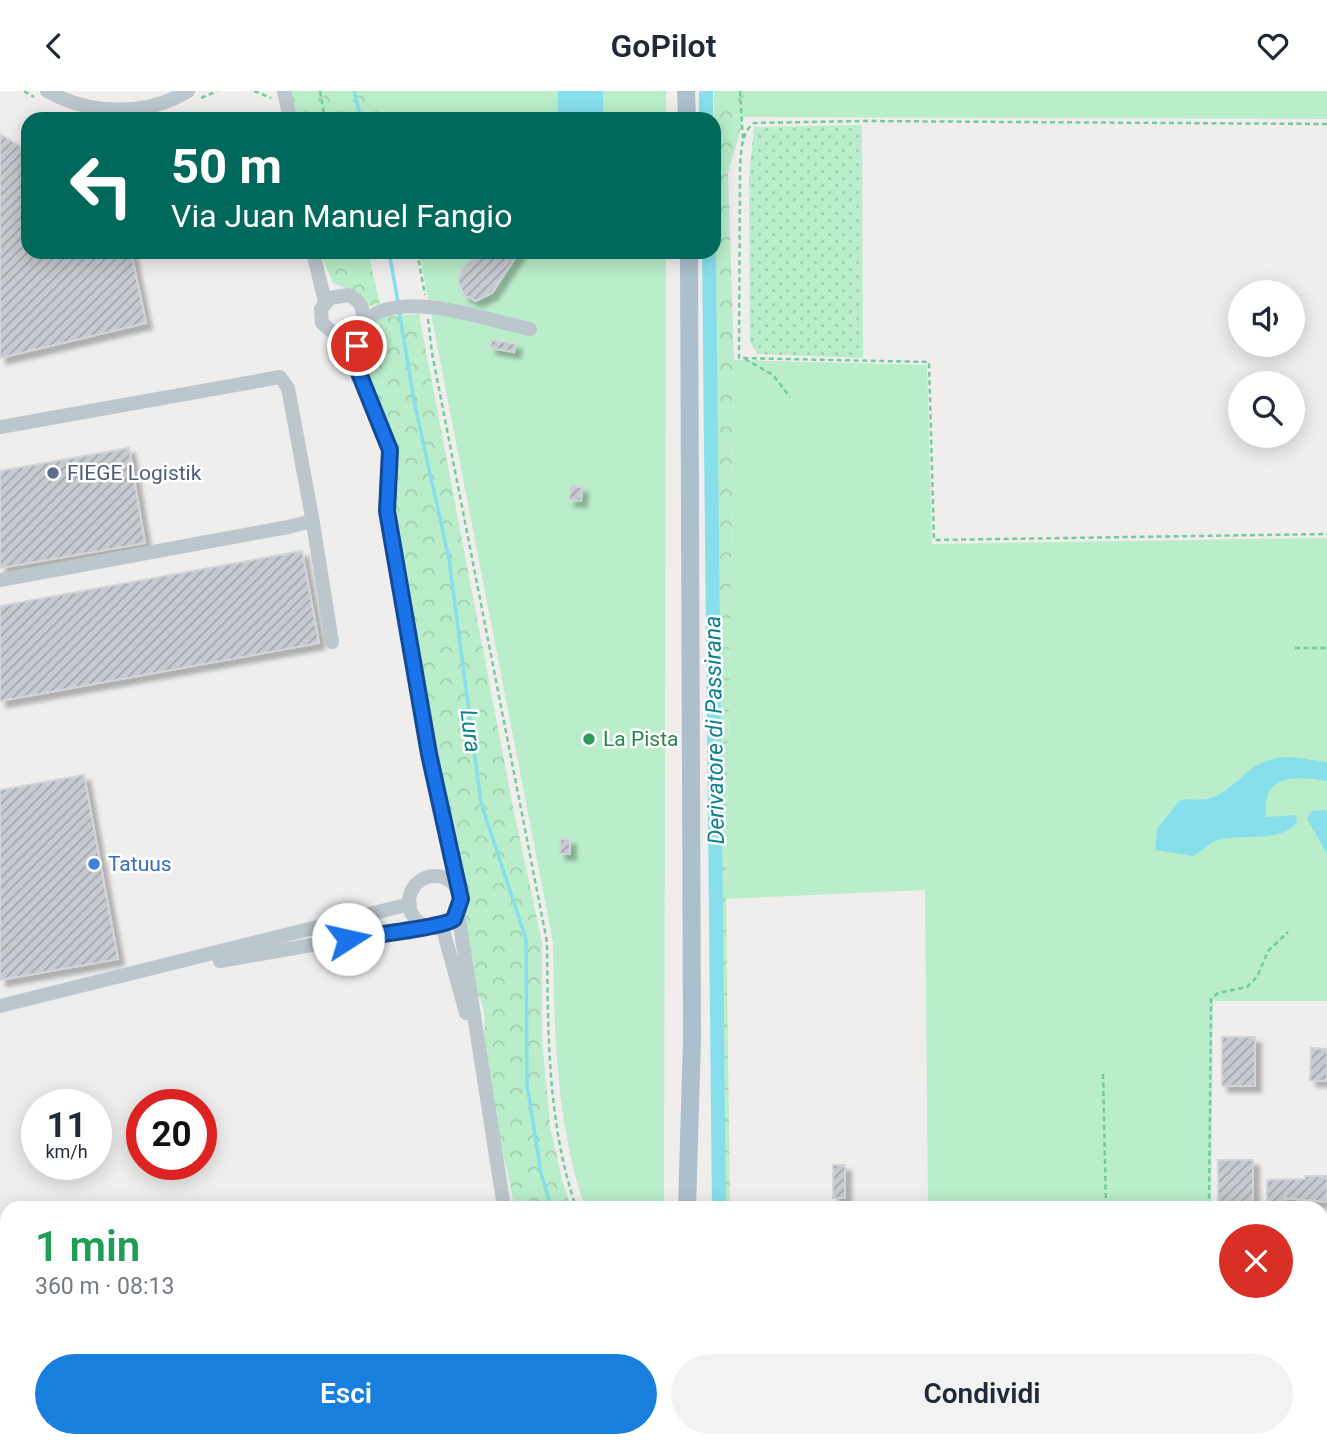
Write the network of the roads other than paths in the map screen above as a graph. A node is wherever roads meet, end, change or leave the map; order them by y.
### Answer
1 (47, 91) edge
2 (188, 91) edge
3 (686, 91) edge
4 (687, 112) edge
5 (316, 259) edge
6 (318, 259) edge
7 (689, 259) edge
8 (341, 294) junction
9 (325, 302) junction
10 (360, 304) junction
11 (379, 312) junction
12 (360, 327) junction
13 (530, 329) dead end
14 (338, 337) junction
15 (355, 363) junction
16 (0, 427) edge
17 (312, 517) junction
18 (0, 580) edge
19 (332, 642) dead end
20 (450, 860) junction
21 (439, 876) junction
22 (456, 886) junction
23 (410, 904) junction
24 (458, 913) junction
25 (426, 925) junction
26 (442, 926) junction
27 (115, 980) junction
28 (0, 1006) edge
29 (484, 1078) junction
30 (503, 1201) edge
31 (687, 1201) edge

1 - 2 street
3 - 4 main road
5 - 9 street
6 - 8 street
7 - 31 main road
8 - 9 street
8 - 10 street
9 - 14 street
10 - 11 street
10 - 12 street
11 - 12 street
11 - 13 street
12 - 14 street
12 - 15 street
14 - 15 street
15 - 20 street
16 - 17 street
17 - 18 street
17 - 19 street
20 - 21 street
20 - 22 street
21 - 22 street
21 - 23 street
22 - 24 street
23 - 25 street
23 - 27 street
24 - 26 street
24 - 29 street
25 - 26 street
25 - 27 street
26 - 29 street
27 - 28 street
29 - 30 street

